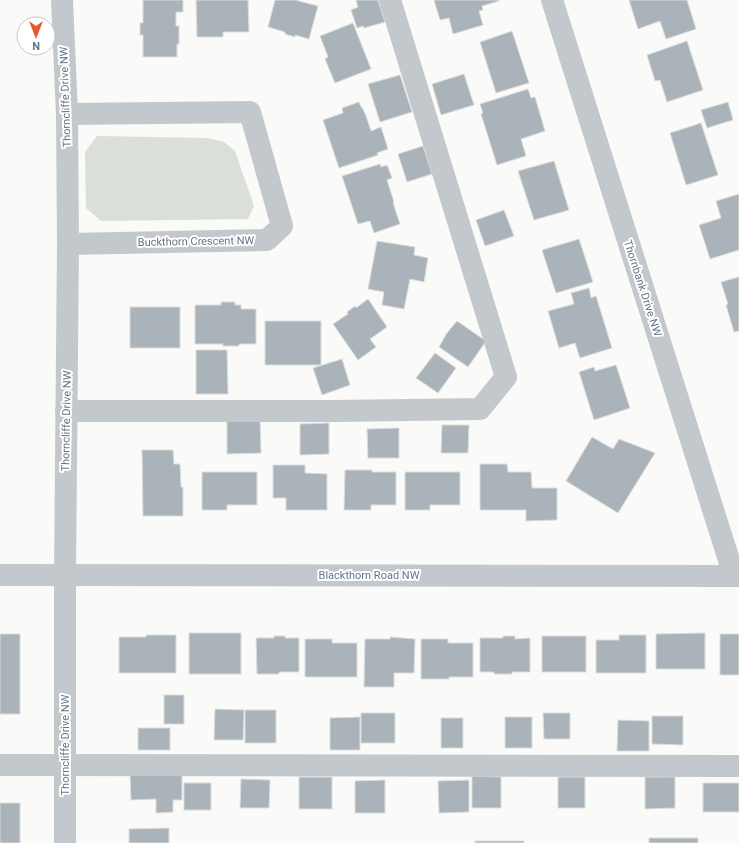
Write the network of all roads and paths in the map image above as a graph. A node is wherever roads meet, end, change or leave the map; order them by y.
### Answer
1 (62, 0) edge
2 (390, 0) edge
3 (552, 0) edge
4 (67, 114) junction
5 (68, 244) junction
6 (66, 411) junction
7 (65, 574) junction
8 (0, 575) edge
9 (737, 576) edge
10 (0, 765) edge
11 (65, 765) junction
12 (739, 766) edge
13 (65, 843) edge

1 - 4 street, Thorncliffe Drive NW
2 - 6 street
3 - 9 street, Thornbank Drive NW
4 - 5 street, Thorncliffe Drive NW
4 - 5 street, Buckthorn Crescent NW
5 - 6 street, Thorncliffe Drive NW
6 - 7 street, Thorncliffe Drive NW
7 - 8 street, Blackthorn Road NW
7 - 9 street, Blackthorn Road NW
7 - 11 street, Thorncliffe Drive NW
10 - 11 street
11 - 12 street
11 - 13 street, Thorncliffe Drive NW

